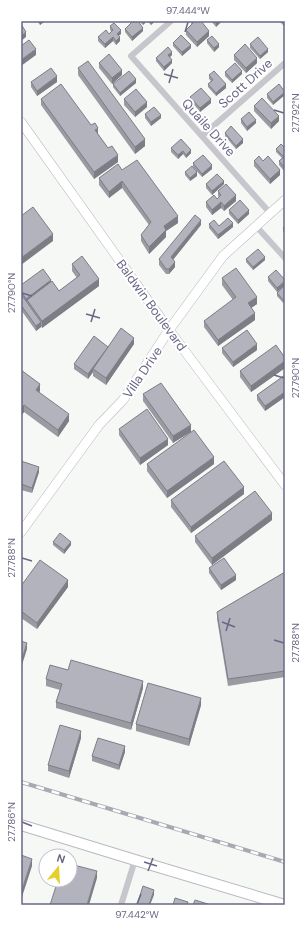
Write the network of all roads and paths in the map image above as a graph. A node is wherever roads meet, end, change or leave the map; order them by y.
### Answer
1 (171, 21) edge
2 (285, 63) edge
3 (21, 122) edge
4 (202, 136) junction
5 (285, 200) edge
6 (270, 213) junction
7 (256, 226) junction
8 (285, 258) edge
9 (170, 330) junction
10 (285, 485) edge
11 (21, 532) edge
12 (21, 825) edge
13 (135, 860) junction
14 (121, 905) edge
15 (285, 905) edge

1 - 4 street, Quaile Drive
2 - 4 street, Scott Drive
3 - 9 main road, Baldwin Boulevard
4 - 6 street, Quaile Drive
5 - 6 main road, Villa Drive
6 - 7 main road, Villa Drive
7 - 8 street
7 - 9 main road, Villa Drive
9 - 10 main road, Baldwin Boulevard
9 - 11 main road, Villa Drive
12 - 13 main road
13 - 14 street
13 - 15 main road

